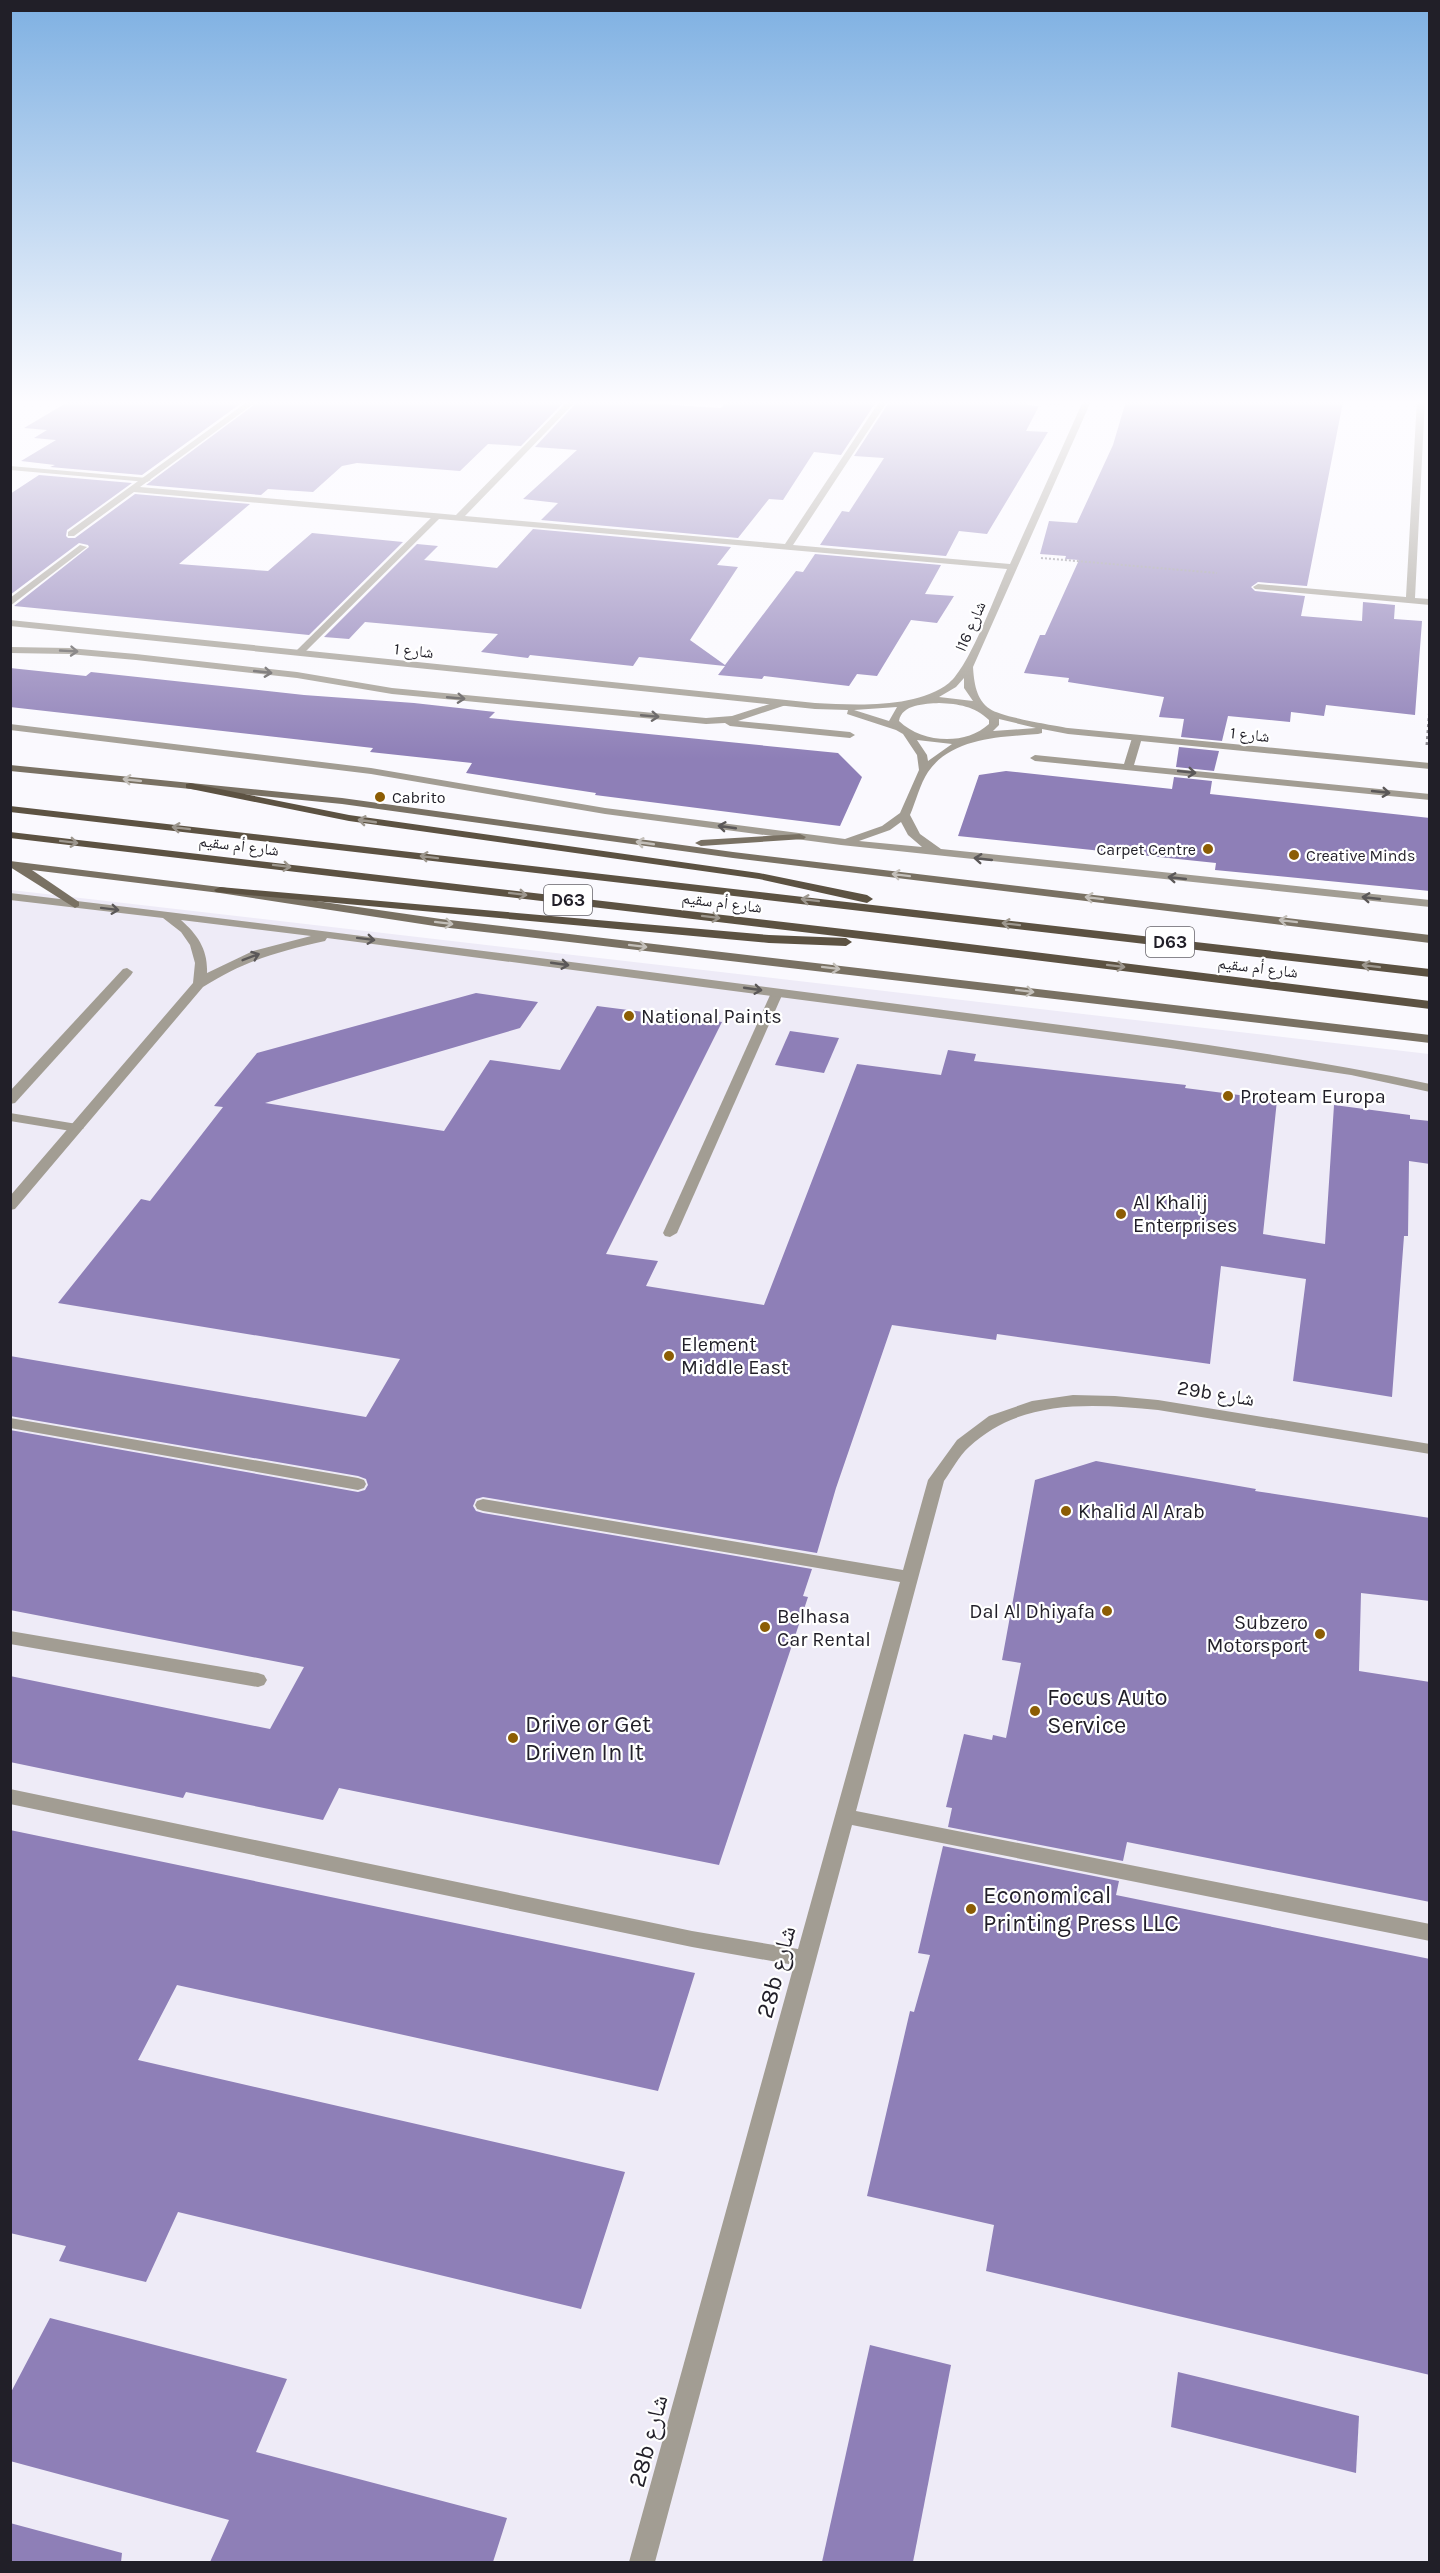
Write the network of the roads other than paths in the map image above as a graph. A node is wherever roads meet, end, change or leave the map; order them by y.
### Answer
1 (91, 519) edge
2 (435, 519) edge
3 (471, 519) edge
4 (806, 519) edge
5 (1034, 519) edge
6 (1413, 519) edge
7 (70, 534) dead end
8 (788, 546) junction
9 (84, 547) dead end
10 (1013, 567) junction
11 (1258, 587) dead end
12 (1410, 600) junction
13 (1430, 602) edge
14 (10, 603) edge
15 (10, 624) edge
16 (10, 650) edge
17 (298, 653) junction
18 (968, 668) junction
19 (927, 700) junction
20 (782, 703) junction
21 (915, 703) junction
22 (815, 706) junction
23 (987, 711) junction
24 (716, 722) junction
25 (10, 728) edge
26 (902, 730) junction
27 (1068, 731) junction
28 (850, 735) dead end
29 (982, 735) junction
30 (1137, 738) junction
31 (969, 739) junction
32 (1035, 758) dead end
33 (1128, 766) junction
34 (1428, 766) edge
35 (10, 768) edge
36 (924, 770) junction
37 (190, 786) junction
38 (1430, 796) edge
39 (10, 808) edge
40 (905, 815) junction
41 (10, 835) edge
42 (800, 837) junction
43 (841, 842) junction
44 (666, 846) junction
45 (947, 855) junction
46 (13, 864) edge
47 (220, 890) junction
48 (10, 896) edge
49 (75, 904) junction
50 (1430, 904) edge
51 (910, 912) junction
52 (166, 916) junction
53 (338, 936) junction
54 (1430, 939) edge
55 (912, 941) junction
56 (127, 972) dead end
57 (1430, 973) edge
58 (199, 984) junction
59 (777, 993) junction
60 (1430, 1005) edge
61 (1430, 1039) edge
62 (1430, 1088) edge
63 (10, 1100) edge
64 (10, 1117) edge
65 (77, 1128) junction
66 (10, 1206) edge
67 (670, 1233) dead end
68 (997, 1419) joint
69 (10, 1422) edge
70 (1430, 1449) edge
71 (358, 1484) dead end
72 (483, 1505) dead end
73 (909, 1577) junction
74 (10, 1637) edge
75 (258, 1680) dead end
76 (10, 1796) edge
77 (844, 1816) junction
78 (1430, 1934) edge
79 (806, 1959) junction
80 (642, 2562) edge

1 - 7 street
2 - 17 street
3 - 8 street
4 - 8 street
5 - 10 street, شارع 16ا
6 - 12 street
8 - 10 street
9 - 14 street
10 - 18 street, شارع 16ا
11 - 12 street
12 - 13 street
15 - 17 street, شارع 1
16 -> 24 street
17 - 20 street, شارع 1
18 - 19 street, شارع 16ا
18 - 23 street, شارع 16ا
19 - 21 street, شارع 1
19 - 23 street, شارع 1
20 - 22 street, شارع 1
20 - 24 street
21 - 22 street, شارع 1
21 - 26 street
22 - 26 street, شارع 1
23 - 27 street, شارع 1
23 - 29 street
24 - 28 street
42 -> 25 street
26 - 31 street, شارع 1
26 - 36 street
27 - 29 street, شارع 1
27 - 30 street, شارع 1
29 - 31 street, شارع 1
30 - 33 street
30 - 34 street, شارع 1
31 - 36 street
32 - 33 street
33 -> 38 street
37 -> 35 main road
36 - 40 street
44 -> 37 main road
51 -> 37 main road
51 -> 39 main road, شارع أم سقيم / D63
40 - 43 street
40 - 45 street
41 -> 55 main road, شارع أم سقيم / D63
42 - 43 street
42 - 44 main road
43 - 45 street
54 -> 44 main road
50 -> 45 street
46 - 47 main road
46 - 49 main road
47 - 55 main road
47 -> 61 main road
48 - 49 street
49 -> 52 street
57 -> 51 main road, شارع أم سقيم / D63
52 - 53 street
52 - 58 street
58 -> 53 street
53 -> 59 street
55 -> 60 main road, شارع أم سقيم / D63
56 - 63 street
58 - 65 street
59 - 62 street
59 - 67 street
64 - 65 street
65 - 66 street
68 - 70 street, 29b شارع
68 - 73 street, 28b شارع
69 - 71 street
72 - 73 street
73 - 77 street, 28b شارع
74 - 75 street
76 - 79 street
77 - 78 street
77 - 79 street, 28b شارع
79 - 80 street, 28b شارع

